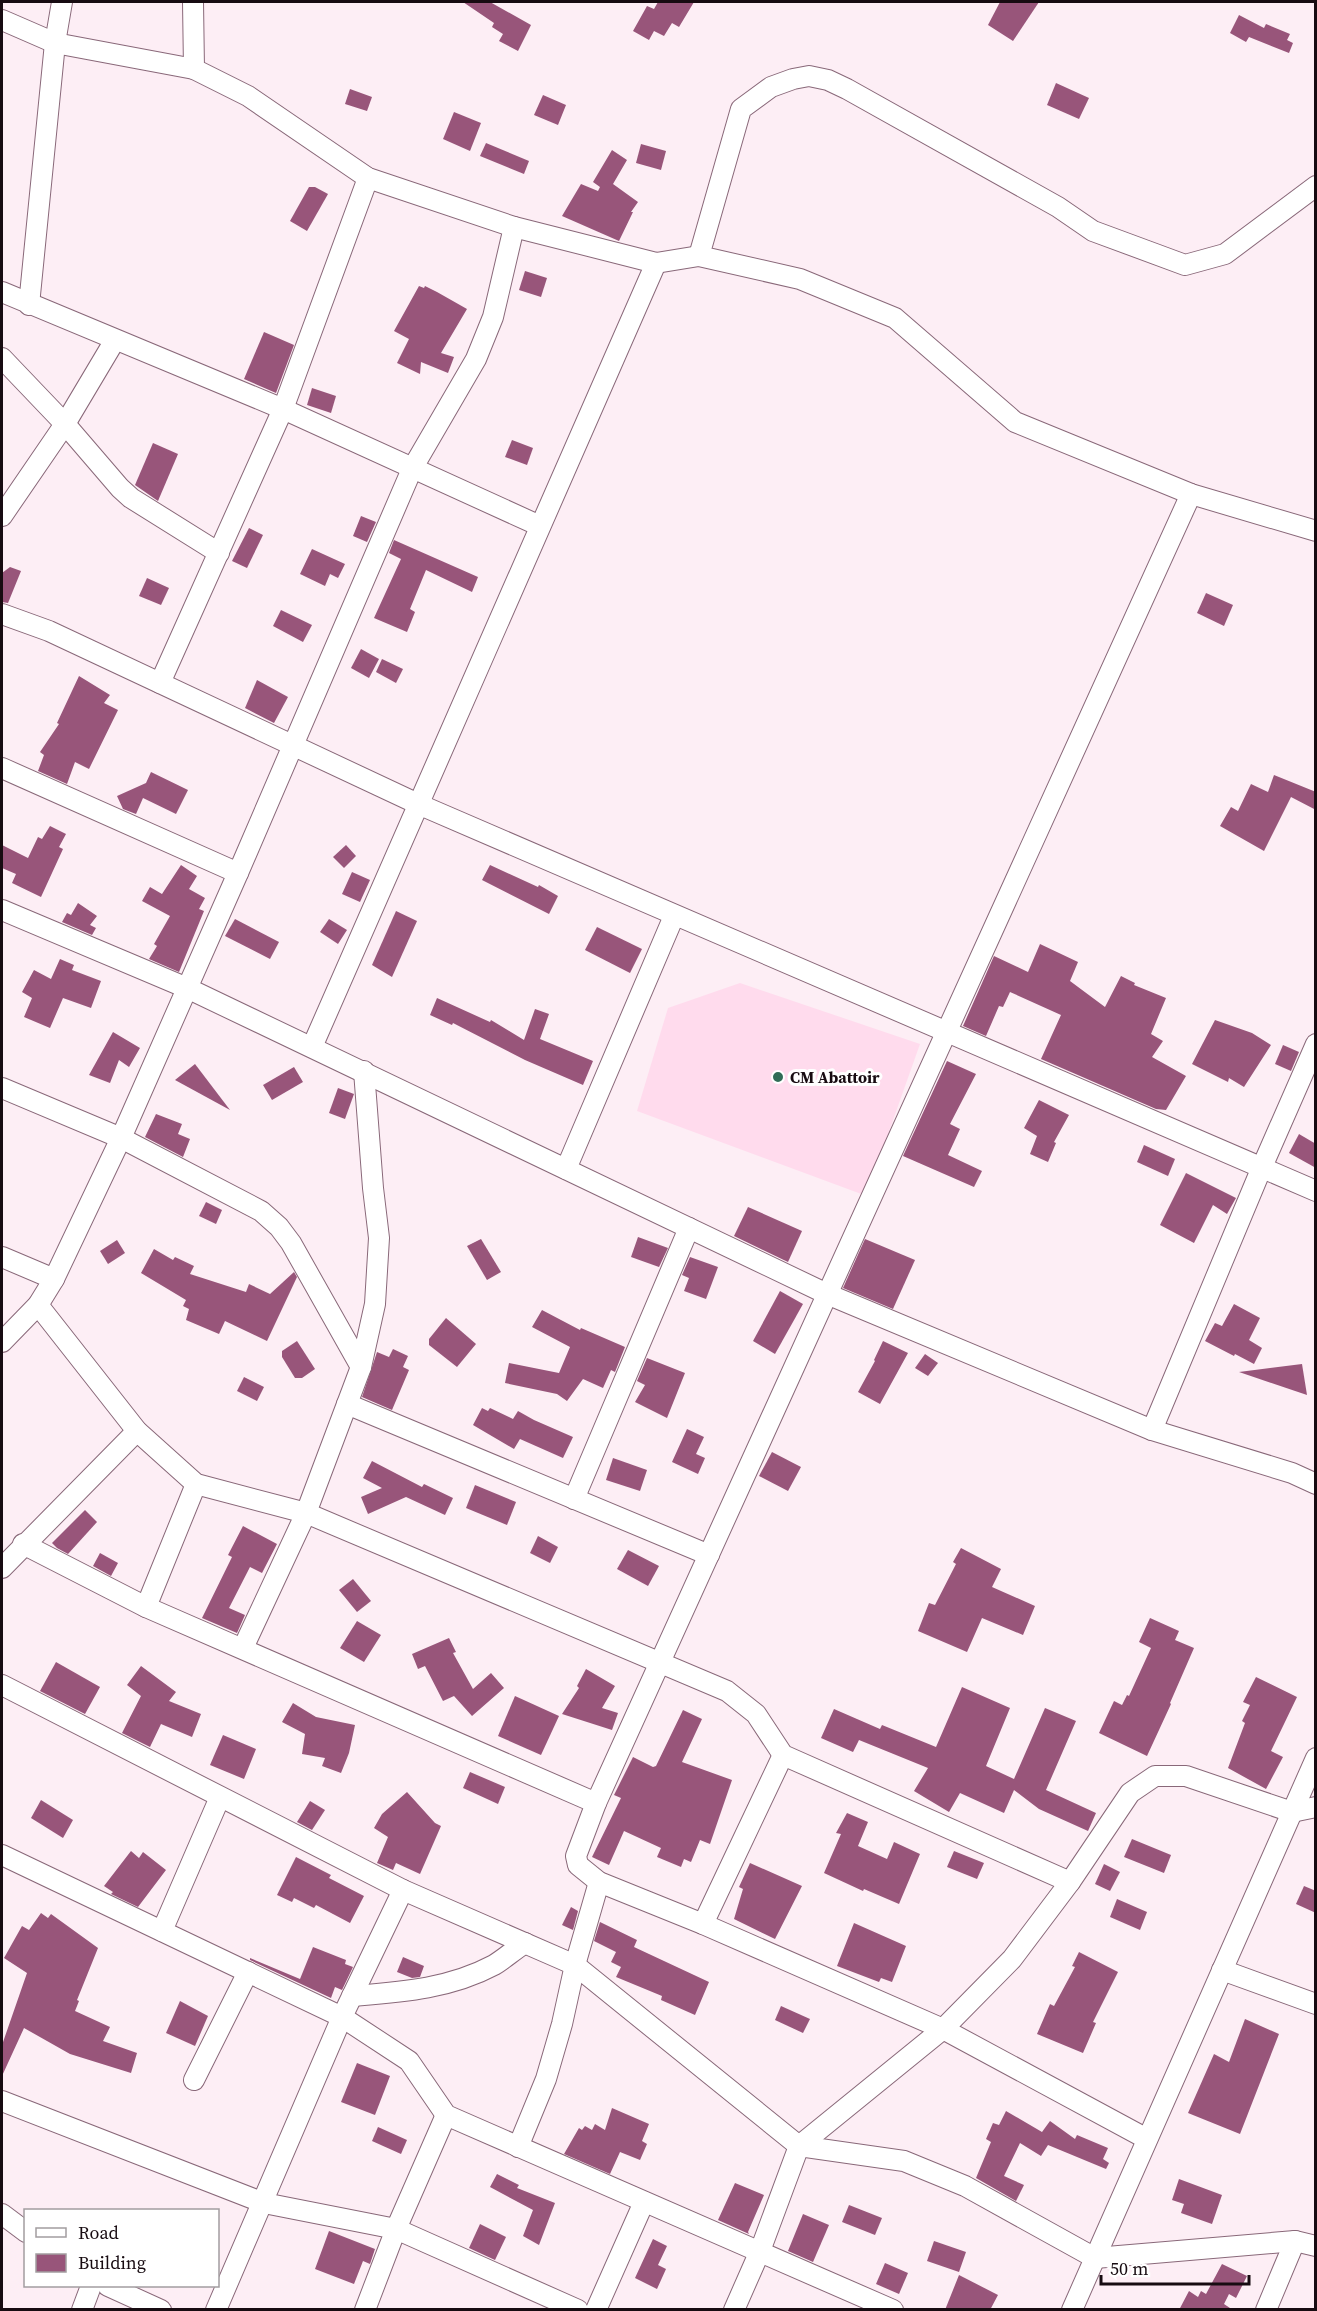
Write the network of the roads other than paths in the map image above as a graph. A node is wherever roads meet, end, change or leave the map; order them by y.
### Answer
1 (62, 2) edge
2 (193, 2) edge
3 (2, 20) edge
4 (55, 43) junction
5 (194, 69) junction
6 (368, 178) junction
7 (1316, 186) edge
8 (514, 227) junction
9 (699, 256) junction
10 (656, 263) junction
11 (2, 292) edge
12 (29, 305) junction
13 (115, 340) junction
14 (2, 358) edge
15 (283, 409) junction
16 (65, 424) junction
17 (412, 469) junction
18 (1191, 494) junction
19 (2, 516) edge
20 (540, 526) junction
21 (1316, 531) edge
22 (219, 553) junction
23 (2, 614) edge
24 (160, 683) junction
25 (293, 746) junction
26 (2, 768) edge
27 (418, 804) junction
28 (238, 873) junction
29 (2, 910) edge
30 (674, 916) junction
31 (188, 988) junction
32 (946, 1032) junction
33 (1316, 1044) edge
34 (312, 1047) junction
35 (364, 1071) junction
36 (2, 1088) edge
37 (120, 1138) junction
38 (1262, 1167) junction
39 (566, 1169) junction
40 (1316, 1191) edge
41 (689, 1228) junction
42 (2, 1257) edge
43 (54, 1279) junction
44 (827, 1294) junction
45 (38, 1305) junction
46 (2, 1342) edge
47 (361, 1367) junction
48 (347, 1404) junction
49 (1152, 1430) junction
50 (137, 1431) junction
51 (196, 1484) junction
52 (1316, 1484) edge
53 (574, 1499) junction
54 (306, 1513) junction
55 (23, 1544) junction
56 (708, 1555) junction
57 (2, 1568) edge
58 (146, 1607) junction
59 (243, 1648) junction
60 (659, 1663) junction
61 (2, 1685) edge
62 (783, 1755) junction
63 (1316, 1758) edge
64 (220, 1797) junction
65 (596, 1803) junction
66 (1316, 1807) edge
67 (1292, 1812) junction
68 (2, 1855) edge
69 (599, 1882) junction
70 (1070, 1882) junction
71 (402, 1890) junction
72 (703, 1924) junction
73 (162, 1931) junction
74 (525, 1943) junction
75 (575, 1965) junction
76 (1222, 1970) junction
77 (248, 1972) junction
78 (352, 1996) junction
79 (1316, 2004) edge
80 (342, 2017) junction
81 (943, 2029) junction
82 (194, 2080) dead end
83 (2, 2101) edge
84 (446, 2115) junction
85 (1147, 2139) junction
86 (799, 2146) junction
87 (518, 2147) junction
88 (645, 2202) junction
89 (264, 2203) junction
90 (2, 2214) edge
91 (396, 2229) junction
92 (24, 2230) edge
93 (1295, 2241) junction
94 (1316, 2246) edge
95 (760, 2252) junction
96 (1095, 2258) junction
97 (91, 2287) edge
98 (110, 2287) edge
99 (82, 2310) edge
100 (161, 2310) edge
101 (216, 2310) edge
102 (365, 2310) edge
103 (578, 2310) edge
104 (596, 2310) edge
105 (734, 2310) edge
106 (893, 2310) edge
107 (1072, 2310) edge
108 (1266, 2310) edge

1 - 4 street
2 - 5 street
3 - 4 street
4 - 5 street
4 - 12 street
5 - 6 street
6 - 8 street
6 - 15 street
7 - 9 street
8 - 10 street
8 - 17 street
9 - 10 street
9 - 18 street
10 - 20 street
11 - 12 street
12 - 13 street
13 - 15 street
13 - 16 street
14 - 16 street
15 - 17 street
15 - 22 street
16 - 19 street
16 - 22 street
17 - 20 street
17 - 25 street
18 - 21 street
18 - 32 street
20 - 27 street
22 - 24 street
23 - 24 street
24 - 25 street
25 - 27 street
25 - 28 street
26 - 28 street
27 - 30 street
27 - 34 street
28 - 31 street
29 - 31 street
30 - 32 street
30 - 39 street
31 - 34 street
31 - 37 street
32 - 38 street
32 - 44 street
33 - 38 street
34 - 35 street
35 - 39 street
35 - 47 street
36 - 37 street
37 - 43 street
37 - 47 street
38 - 40 street
38 - 49 street
39 - 41 street
41 - 44 street
41 - 53 street
42 - 43 street
43 - 45 street
44 - 49 street
44 - 56 street
45 - 46 street
45 - 50 street
47 - 48 street
48 - 53 street
48 - 54 street
49 - 52 street
50 - 51 street
50 - 55 street
51 - 54 street
51 - 58 street
53 - 56 street
54 - 59 street
54 - 60 street
55 - 57 street
55 - 58 street
56 - 60 street
58 - 59 street
59 - 65 street
60 - 62 street
60 - 65 street
61 - 64 street
62 - 70 street
62 - 72 street
63 - 67 street
64 - 71 street
64 - 73 street
65 - 69 street
66 - 67 street
67 - 70 street
67 - 76 street
68 - 73 street
69 - 72 street
69 - 75 street
70 - 81 street
71 - 74 street
71 - 78 street
72 - 81 street
73 - 77 street
74 - 75 street
74 - 78 street
75 - 86 street
75 - 87 street
76 - 79 street
76 - 85 street
77 - 80 street
77 - 82 street
78 - 80 street
80 - 84 street
80 - 89 street
81 - 85 street
81 - 86 street
83 - 89 street
84 - 87 street
84 - 91 street
85 - 96 street
86 - 95 street
86 - 96 street
87 - 88 street
88 - 95 street
88 - 104 street
89 - 91 street
89 - 101 street
90 - 92 street
91 - 102 street
91 - 103 street
93 - 94 street
93 - 96 street
93 - 108 street
95 - 105 street
95 - 106 street
96 - 107 street
97 - 99 street
98 - 100 street

